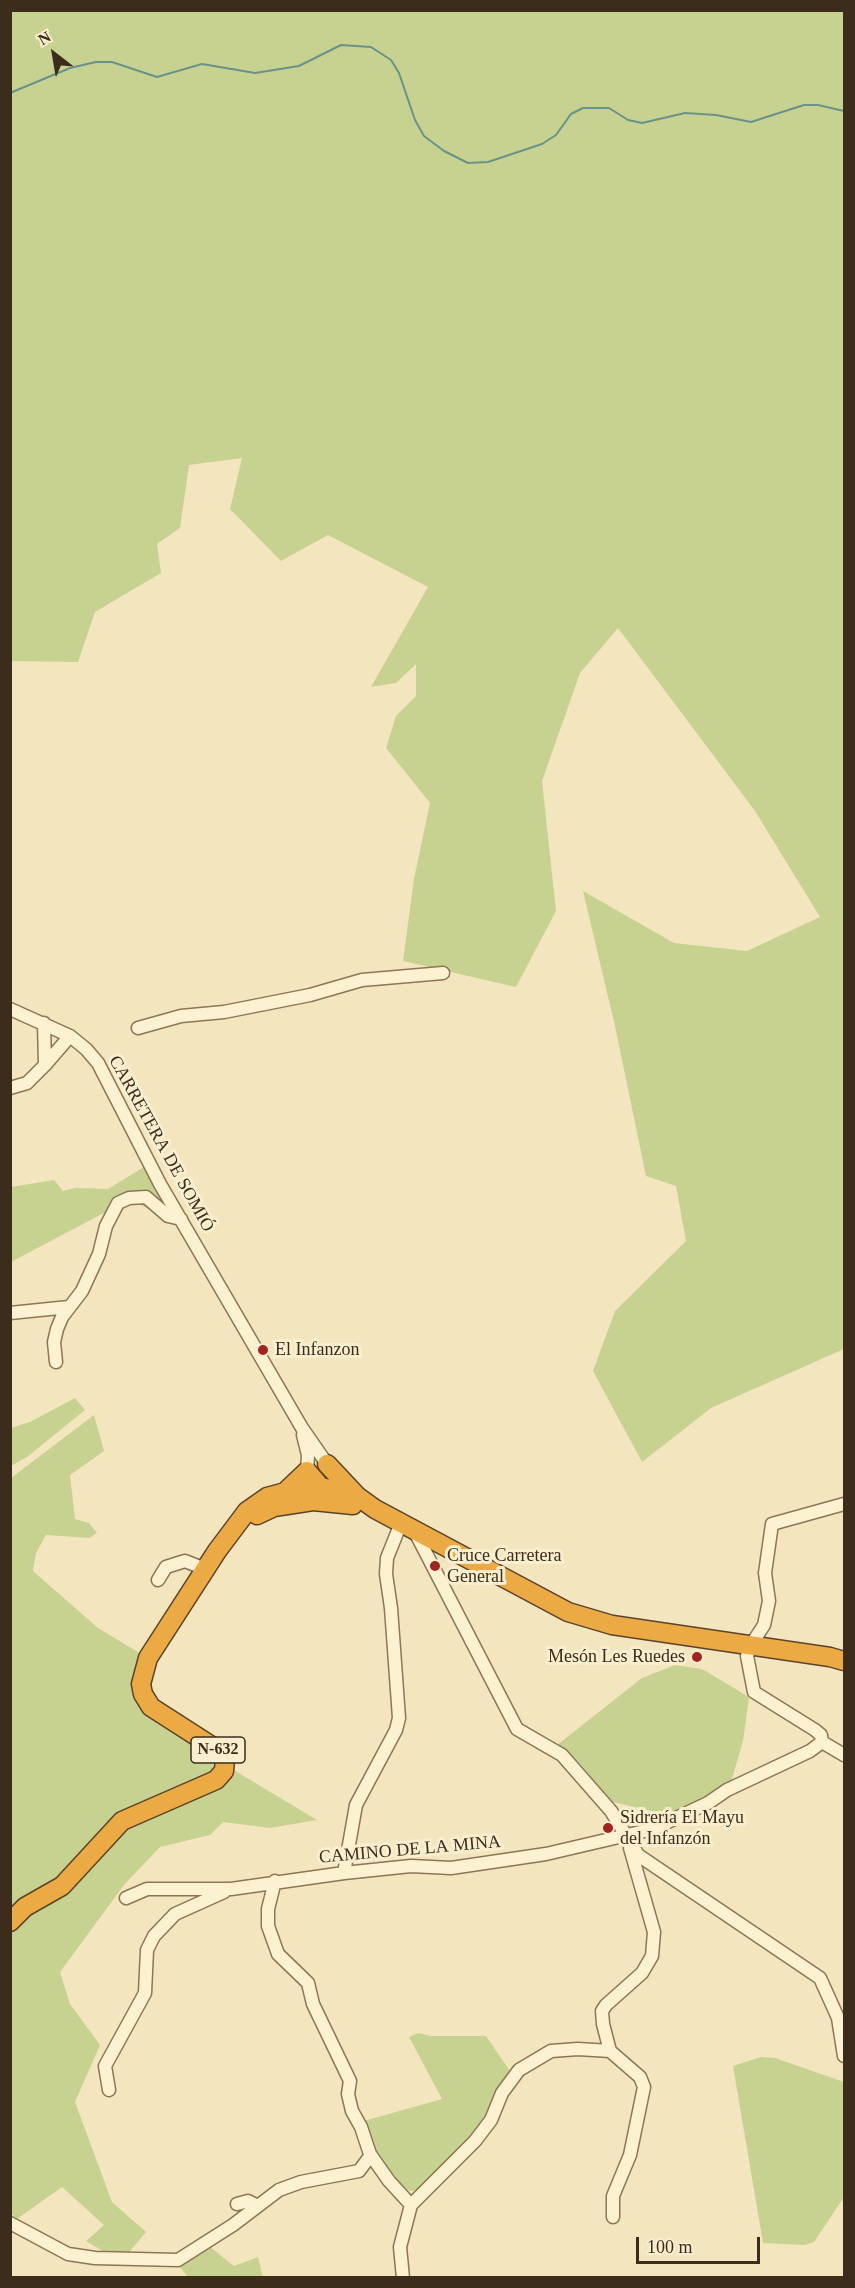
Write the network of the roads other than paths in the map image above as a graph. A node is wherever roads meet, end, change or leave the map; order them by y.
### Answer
1 (443, 973) dead end
2 (10, 1009) edge
3 (44, 1023) junction
4 (138, 1028) dead end
5 (70, 1036) junction
6 (45, 1065) junction
7 (10, 1088) edge
8 (181, 1219) junction
9 (69, 1306) junction
10 (10, 1313) edge
11 (56, 1362) dead end
12 (302, 1428) junction
13 (327, 1464) junction
14 (312, 1479) junction
15 (357, 1496) junction
16 (336, 1501) junction
17 (844, 1504) edge
18 (274, 1507) junction
19 (375, 1509) junction
20 (236, 1526) junction
21 (407, 1527) junction
22 (205, 1569) junction
23 (158, 1580) dead end
24 (751, 1645) junction
25 (844, 1661) edge
26 (822, 1742) junction
27 (844, 1755) edge
28 (626, 1835) junction
29 (344, 1873) junction
30 (275, 1881) junction
31 (231, 1889) junction
32 (126, 1898) dead end
33 (10, 1922) edge
34 (610, 2051) junction
35 (844, 2056) edge
36 (110, 2090) dead end
37 (371, 2155) junction
38 (237, 2204) dead end
39 (411, 2205) junction
40 (258, 2206) junction
41 (613, 2217) dead end
42 (10, 2223) edge
43 (403, 2277) edge

1 - 4 street
2 - 3 street, CARRETERA DE SOMIÓ
3 - 5 street, CARRETERA DE SOMIÓ
3 - 6 street
5 - 6 street
5 - 8 street, CARRETERA DE SOMIÓ
6 - 7 street
8 - 9 street
8 - 12 street, CARRETERA DE SOMIÓ
9 - 10 street
9 - 11 street
12 - 13 street
12 - 14 street
13 - 14 highway
13 - 15 highway
14 - 15 highway, N-632
14 - 16 highway
14 - 18 highway
14 - 20 highway, N-632
15 - 19 highway, N-632
16 - 18 highway, N-632
16 - 19 highway, N-632
17 - 24 street
18 - 20 highway, N-632
19 - 21 highway, N-632
20 - 22 highway, N-632
21 - 24 highway, N-632
21 - 28 street
21 - 29 street
22 - 23 street
22 - 33 highway, N-632
24 - 25 highway, N-632
24 - 26 street
26 - 27 street
26 - 28 street, CAMINO DE LA MINA
28 - 29 street, CAMINO DE LA MINA
28 - 34 street
28 - 35 street
29 - 30 street, CAMINO DE LA MINA
30 - 31 street, CAMINO DE LA MINA
30 - 37 street
31 - 32 street
31 - 36 street
34 - 39 street
34 - 41 street
37 - 39 street
37 - 40 street
38 - 40 street
39 - 43 street
40 - 42 street

